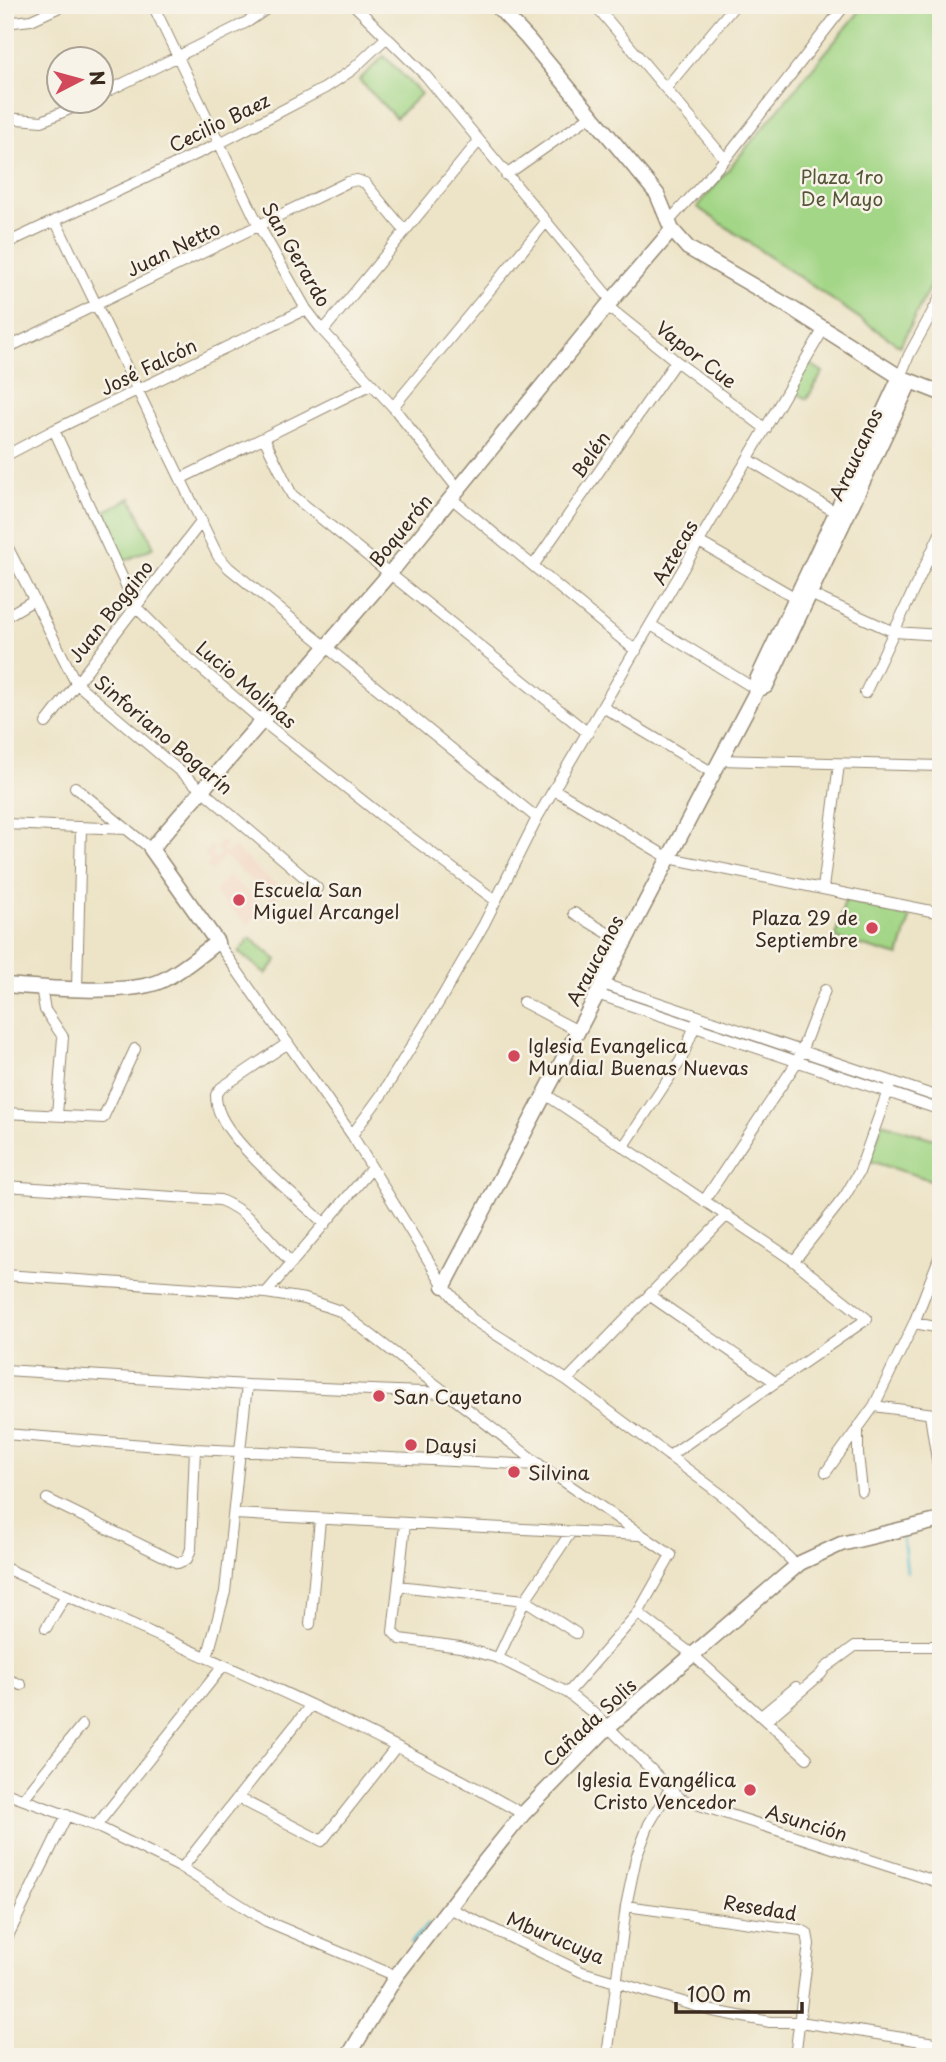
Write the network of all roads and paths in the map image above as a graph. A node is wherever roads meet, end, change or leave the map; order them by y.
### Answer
1 (64, 5) edge
2 (153, 5) edge
3 (272, 5) edge
4 (496, 5) edge
5 (735, 5) edge
6 (845, 5) edge
7 (359, 7) edge
8 (601, 7) edge
9 (5, 23) edge
10 (387, 37) junction
11 (177, 56) junction
12 (116, 87) edge
13 (666, 88) junction
14 (592, 115) junction
15 (54, 116) edge
16 (5, 118) edge
17 (478, 142) junction
18 (220, 143) junction
19 (725, 159) junction
20 (506, 174) junction
21 (55, 220) junction
22 (546, 222) junction
23 (671, 225) junction
24 (259, 226) junction
25 (405, 231) junction
26 (6, 243) edge
27 (941, 296) edge
28 (609, 303) junction
29 (96, 304) junction
30 (306, 309) junction
31 (823, 330) junction
32 (323, 331) junction
33 (5, 349) edge
34 (676, 361) junction
35 (905, 380) junction
36 (372, 384) junction
37 (138, 390) junction
38 (941, 393) edge
39 (393, 407) junction
40 (766, 429) junction
41 (54, 430) junction
42 (264, 438) junction
43 (5, 456) edge
44 (748, 459) junction
45 (182, 478) junction
46 (455, 494) junction
47 (841, 516) junction
48 (202, 521) junction
49 (941, 532) edge
50 (5, 541) edge
51 (699, 542) junction
52 (533, 566) junction
53 (391, 572) junction
54 (803, 596) junction
55 (34, 600) junction
56 (136, 607) junction
57 (5, 617) edge
58 (651, 625) junction
59 (894, 632) junction
60 (941, 635) edge
61 (324, 647) junction
62 (636, 650) junction
63 (76, 683) junction
64 (758, 689) junction
65 (865, 692) dead end
66 (603, 707) junction
67 (261, 720) junction
68 (46, 723) dead end
69 (588, 733) junction
70 (839, 764) junction
71 (941, 766) edge
72 (717, 767) junction
73 (75, 787) dead end
74 (202, 789) junction
75 (555, 790) junction
76 (537, 818) junction
77 (5, 824) edge
78 (80, 827) junction
79 (127, 829) junction
80 (150, 849) junction
81 (669, 858) junction
82 (317, 888) dead end
83 (823, 888) junction
84 (495, 900) junction
85 (941, 913) edge
86 (574, 914) dead end
87 (217, 942) junction
88 (624, 943) junction
89 (5, 985) edge
90 (41, 988) junction
91 (77, 988) junction
92 (600, 989) junction
93 (825, 990) dead end
94 (523, 1002) dead end
95 (698, 1016) junction
96 (695, 1027) junction
97 (578, 1031) junction
98 (288, 1043) junction
99 (135, 1049) dead end
100 (802, 1051) junction
101 (797, 1062) junction
102 (891, 1082) junction
103 (887, 1093) junction
104 (545, 1094) junction
105 (941, 1098) edge
106 (941, 1110) edge
107 (5, 1113) edge
108 (57, 1115) junction
109 (352, 1135) junction
110 (624, 1146) junction
111 (372, 1168) junction
112 (5, 1186) edge
113 (704, 1201) junction
114 (727, 1215) junction
115 (325, 1224) junction
116 (941, 1253) edge
117 (794, 1261) junction
118 (291, 1263) junction
119 (5, 1275) edge
120 (444, 1286) junction
121 (266, 1293) junction
122 (649, 1295) junction
123 (914, 1324) junction
124 (941, 1328) edge
125 (5, 1370) edge
126 (567, 1380) junction
127 (775, 1382) junction
128 (247, 1385) junction
129 (447, 1393) junction
130 (874, 1405) junction
131 (935, 1415) edge
132 (858, 1425) junction
133 (5, 1434) edge
134 (195, 1449) junction
135 (241, 1451) junction
136 (669, 1456) junction
137 (540, 1465) junction
138 (826, 1472) dead end
139 (941, 1485) edge
140 (862, 1491) dead end
141 (47, 1499) dead end
142 (234, 1514) junction
143 (320, 1520) junction
144 (941, 1520) edge
145 (405, 1524) junction
146 (571, 1532) junction
147 (640, 1535) junction
148 (797, 1566) junction
149 (5, 1568) edge
150 (398, 1586) junction
151 (66, 1595) junction
152 (525, 1600) junction
153 (638, 1613) junction
154 (310, 1624) dead end
155 (46, 1628) dead end
156 (576, 1633) dead end
157 (941, 1646) edge
158 (693, 1655) junction
159 (498, 1657) junction
160 (207, 1658) junction
161 (223, 1666) junction
162 (5, 1678) edge
163 (21, 1685) dead end
164 (568, 1693) junction
165 (311, 1705) junction
166 (763, 1719) junction
167 (82, 1725) dead end
168 (607, 1728) junction
169 (396, 1747) junction
170 (807, 1758) dead end
171 (670, 1790) junction
172 (5, 1793) edge
173 (240, 1798) junction
174 (23, 1799) junction
175 (523, 1814) junction
176 (66, 1815) junction
177 (96, 1826) junction
178 (182, 1868) junction
179 (941, 1883) edge
180 (626, 1906) junction
181 (449, 1908) junction
182 (5, 1942) edge
183 (396, 1976) junction
184 (617, 1981) junction
185 (800, 2022) junction
186 (941, 2045) edge
187 (348, 2057) edge
188 (607, 2057) edge
189 (795, 2057) edge

1 - 9 street
2 - 11 street, San Gerardo
3 - 11 street
4 - 14 street
5 - 13 street
6 - 19 street
7 - 10 street, Vapor Cue
8 - 13 street
10 - 17 street, Vapor Cue
10 - 18 street, Cecilio Baez
11 - 12 street
11 - 18 street, San Gerardo
13 - 19 street
14 - 20 street
14 - 23 street
15 - 16 street
17 - 20 street, Vapor Cue
17 - 25 street
18 - 21 street, Cecilio Baez
18 - 24 street, San Gerardo
19 - 23 street
20 - 22 street, Vapor Cue
21 - 26 street, Cecilio Baez
21 - 29 street
22 - 28 street, Vapor Cue
22 - 39 street
23 - 28 street, Boquerón
23 - 31 street
24 - 25 street, Juan Netto
24 - 29 street, Juan Netto
24 - 30 street, San Gerardo
25 - 32 street
27 - 35 street
28 - 34 street, Vapor Cue
28 - 46 street, Boquerón
29 - 33 street, Juan Netto
29 - 37 street
30 - 32 street, San Gerardo
30 - 37 street, José Falcón
31 - 35 street
31 - 40 street, Aztecas
32 - 36 street, San Gerardo
34 - 40 street, Vapor Cue
34 - 52 street, Belén
35 - 38 street
35 - 47 street, Araucanos
36 - 39 street, San Gerardo
36 - 42 street
37 - 41 street, José Falcón
37 - 45 street
39 - 46 street, San Gerardo
40 - 44 street, Aztecas
41 - 43 street, José Falcón
41 - 56 street, Lucio Molinas
42 - 45 street
42 - 53 street
44 - 47 street
44 - 51 street, Aztecas
45 - 48 street
46 - 52 street, San Gerardo
46 - 53 street, Boquerón
47 - 54 street, Araucanos
48 - 56 street, Juan Boggino
48 - 61 street
49 - 59 street
50 - 55 street, Sinforiano Bogarín
51 - 54 street
51 - 58 street, Aztecas
52 - 62 street, San Gerardo
53 - 61 street, Boquerón
53 - 69 street
54 - 59 street
54 - 64 street, Araucanos
55 - 57 street
55 - 63 street, Sinforiano Bogarín
56 - 63 street, Juan Boggino
56 - 67 street, Lucio Molinas
58 - 62 street, Aztecas
58 - 64 street
59 - 60 street
59 - 65 street
61 - 67 street, Boquerón
61 - 76 street
62 - 66 street, Aztecas
63 - 68 street, Juan Boggino
63 - 74 street, Sinforiano Bogarín
64 - 72 street, Araucanos
66 - 69 street, Aztecas
66 - 72 street
67 - 74 street, Boquerón
67 - 84 street, Lucio Molinas
69 - 75 street, Aztecas
70 - 71 street
70 - 72 street
70 - 83 street
72 - 81 street, Araucanos
73 - 79 street
74 - 80 street, Boquerón
74 - 82 street, Sinforiano Bogarín
75 - 76 street, Aztecas
75 - 81 street
76 - 84 street, Aztecas
77 - 78 street
78 - 79 street
78 - 91 street
79 - 80 street
80 - 87 street
81 - 83 street
81 - 88 street, Araucanos
83 - 85 street
84 - 109 street, Aztecas
86 - 88 street
87 - 91 street
87 - 98 street
88 - 92 street, Araucanos
89 - 90 street
90 - 91 street
90 - 108 street
92 - 95 street
92 - 96 street
92 - 97 street, Araucanos
93 - 100 street
94 - 97 street
95 - 96 street
95 - 100 street
96 - 101 street
96 - 110 street
97 - 104 street, Araucanos
98 - 109 street
98 - 115 street
99 - 108 street
100 - 101 street
100 - 102 street
101 - 103 street
101 - 113 street
102 - 103 street
102 - 105 street
103 - 106 street
103 - 117 street
104 - 110 street
104 - 120 street, Araucanos
107 - 108 street
109 - 111 street
110 - 113 street
111 - 115 street
111 - 120 street
112 - 118 street
113 - 114 street
114 - 117 street
114 - 122 street
115 - 118 street
116 - 123 street
117 - 127 street
118 - 121 street
119 - 121 street
120 - 126 street
121 - 129 street
122 - 126 street
122 - 127 street
123 - 124 street
123 - 130 street
125 - 128 street
126 - 136 street
127 - 136 street
128 - 129 street
128 - 135 street
129 - 137 street
130 - 131 street
130 - 132 street
131 - 139 street
132 - 138 street
132 - 140 street
133 - 134 street
134 - 135 street
134 - 141 street
135 - 137 street
135 - 142 street
136 - 148 street
137 - 147 street
142 - 143 street
142 - 160 street
143 - 145 street
143 - 154 street
144 - 148 street, Cañada Solis
145 - 146 street
145 - 150 street
146 - 147 street
146 - 152 street
147 - 153 street
148 - 158 street, Cañada Solis
149 - 151 street
150 - 152 street
150 - 159 street, Asunción
151 - 155 street
151 - 160 street
152 - 156 street
152 - 159 street
153 - 158 street
153 - 164 street
157 - 166 street
158 - 166 street
158 - 168 street, Cañada Solis
159 - 164 street, Asunción
160 - 161 street
161 - 165 street
161 - 177 street
162 - 163 street
164 - 168 street, Asunción
165 - 169 street
165 - 173 street
166 - 170 street
167 - 174 street
168 - 171 street, Asunción
168 - 175 street, Cañada Solis
169 - 173 street
169 - 175 street
171 - 179 street, Asunción
171 - 180 street
172 - 174 street
173 - 178 street
174 - 176 street
175 - 181 street, Cañada Solis
176 - 177 street
176 - 182 street
177 - 178 street
178 - 183 street
180 - 184 street
180 - 185 street, Resedad
181 - 183 street, Cañada Solis
181 - 184 street, Mburucuya
183 - 187 street, Cañada Solis
184 - 185 street, Mburucuya
184 - 188 street
185 - 186 street, Mburucuya
185 - 189 street, Resedad

